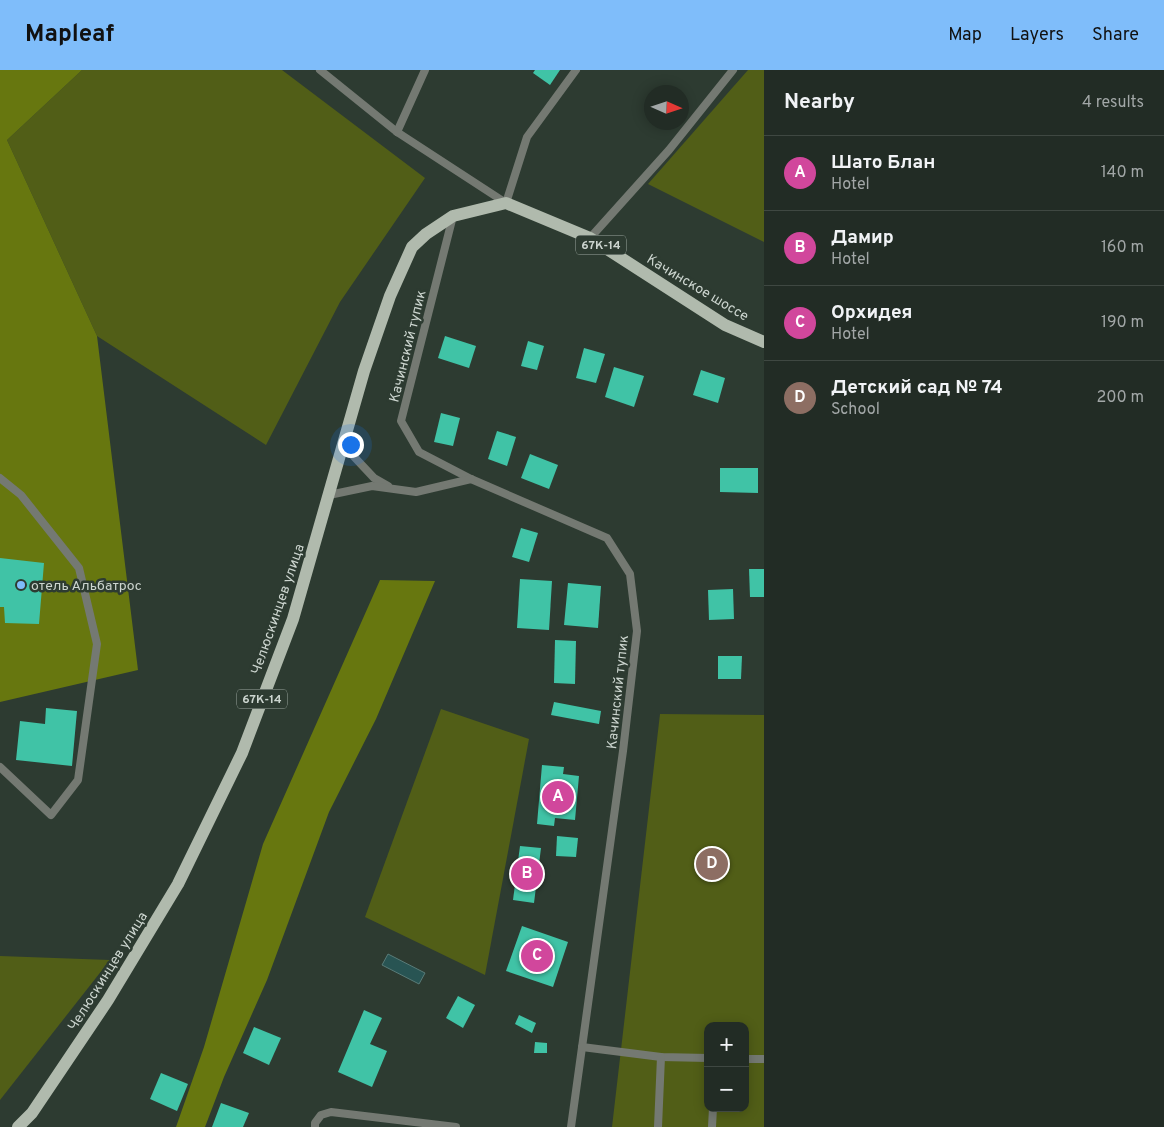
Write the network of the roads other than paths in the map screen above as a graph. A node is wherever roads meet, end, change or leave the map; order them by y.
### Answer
1 (320, 70) edge
2 (425, 70) edge
3 (576, 70) edge
4 (733, 70) edge
5 (397, 132) junction
6 (506, 203) junction
7 (453, 216) junction
8 (590, 238) junction
9 (764, 342) edge
10 (344, 446) junction
11 (0, 478) edge
12 (471, 479) junction
13 (392, 488) junction
14 (329, 495) junction
15 (0, 767) edge
16 (582, 1047) junction
17 (661, 1057) junction
18 (704, 1058) edge
19 (764, 1058) edge
20 (749, 1059) edge
21 (713, 1112) edge
22 (18, 1127) edge
23 (315, 1127) edge
24 (456, 1127) edge
25 (571, 1127) edge
26 (658, 1127) edge
27 (712, 1127) edge

1 - 5 lane
2 - 5 lane
3 - 6 lane
4 - 8 lane
5 - 6 lane
6 - 7 main road, 67К-14
6 - 8 main road, Качинское шоссе / 67К-14
7 - 10 main road, Челюскинцев улица / 67К-14
7 - 12 lane, Качинский тупик
8 - 9 main road, Качинское шоссе / 67К-14
10 - 13 lane
10 - 14 main road, Челюскинцев улица / 67К-14
11 - 15 lane
12 - 13 lane
12 - 16 lane, Качинский тупик
13 - 14 lane
14 - 22 main road, Челюскинцев улица / 67К-14
16 - 17 lane
16 - 25 lane, Качинский тупик
17 - 18 lane
17 - 26 lane
19 - 20 lane
21 - 27 lane
23 - 24 lane

